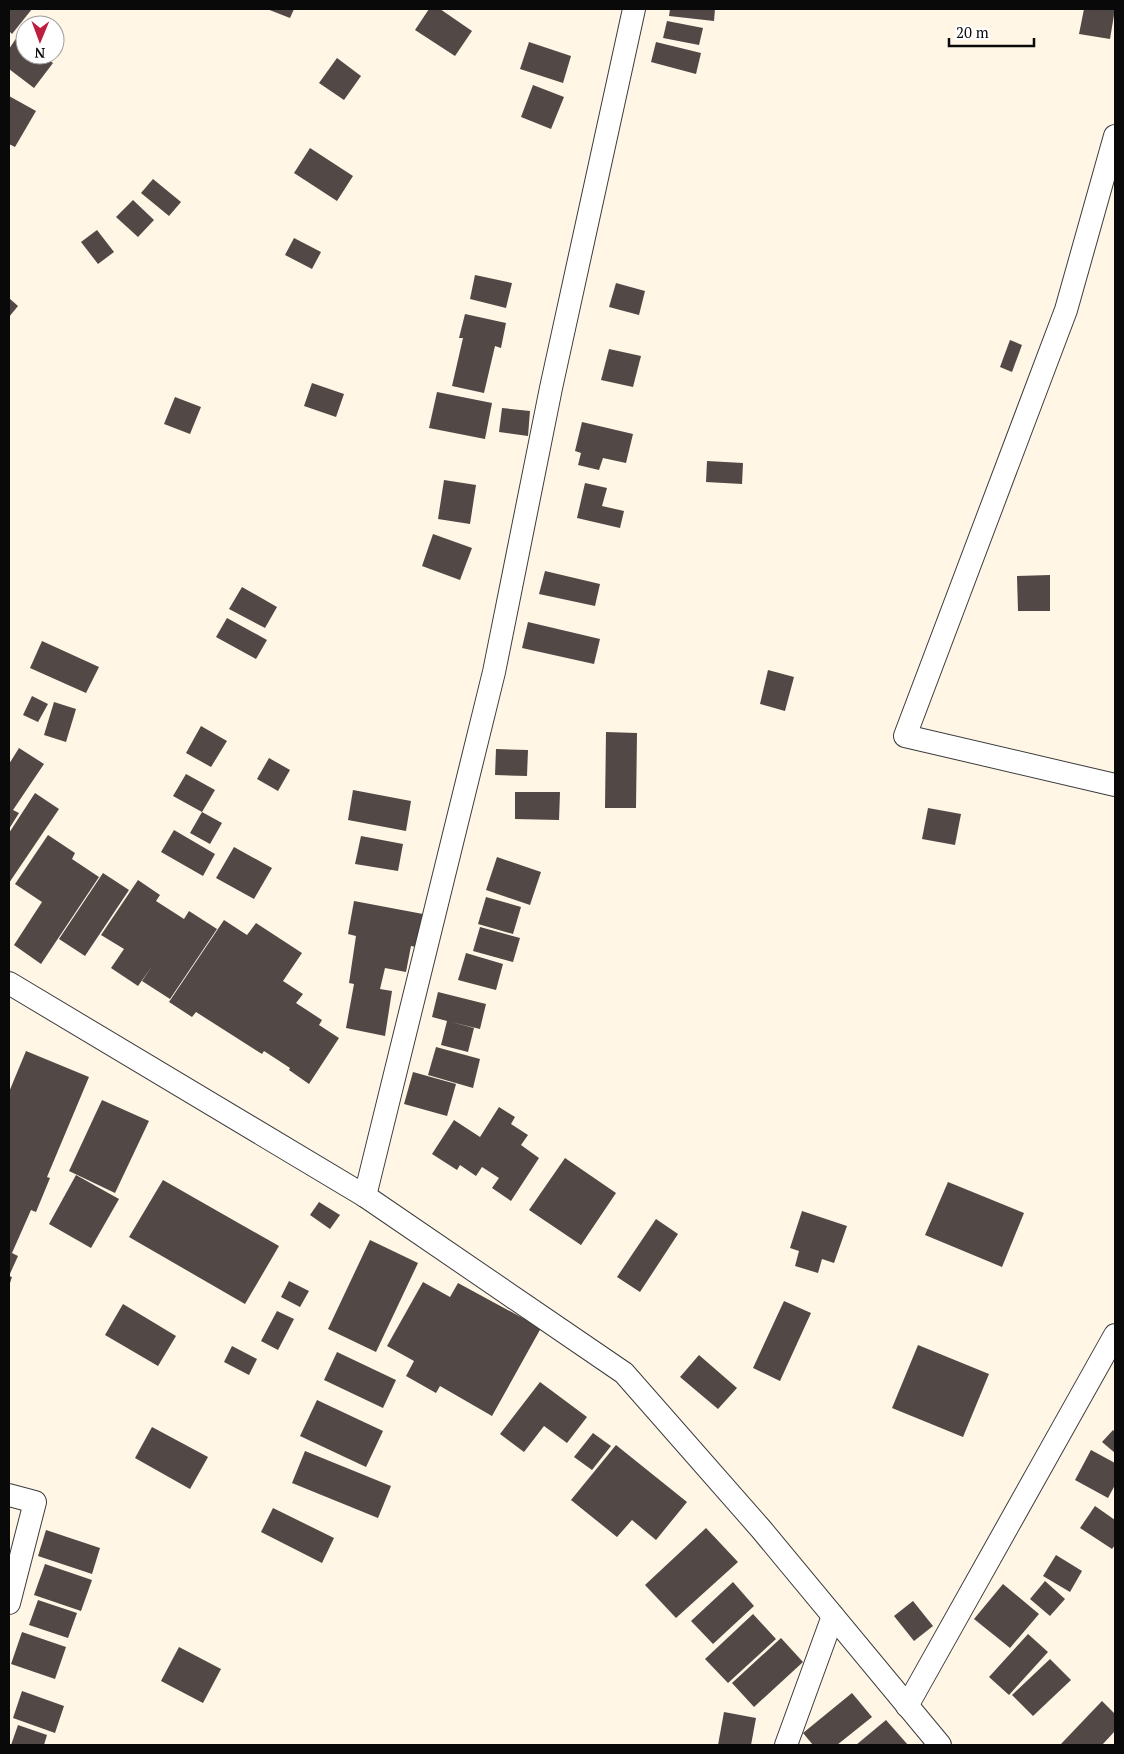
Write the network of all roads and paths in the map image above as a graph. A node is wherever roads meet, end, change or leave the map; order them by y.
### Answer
1 (634, 9) edge
2 (1115, 136) edge
3 (1115, 785) edge
4 (9, 983) edge
5 (365, 1196) junction
6 (1115, 1335) edge
7 (9, 1495) edge
8 (9, 1603) edge
9 (833, 1616) junction
10 (907, 1706) junction
11 (786, 1745) edge
12 (940, 1745) edge

1 - 5 street
2 - 3 street
4 - 5 street
5 - 9 street
6 - 10 street
7 - 8 street
9 - 10 street
9 - 11 street
10 - 12 street

